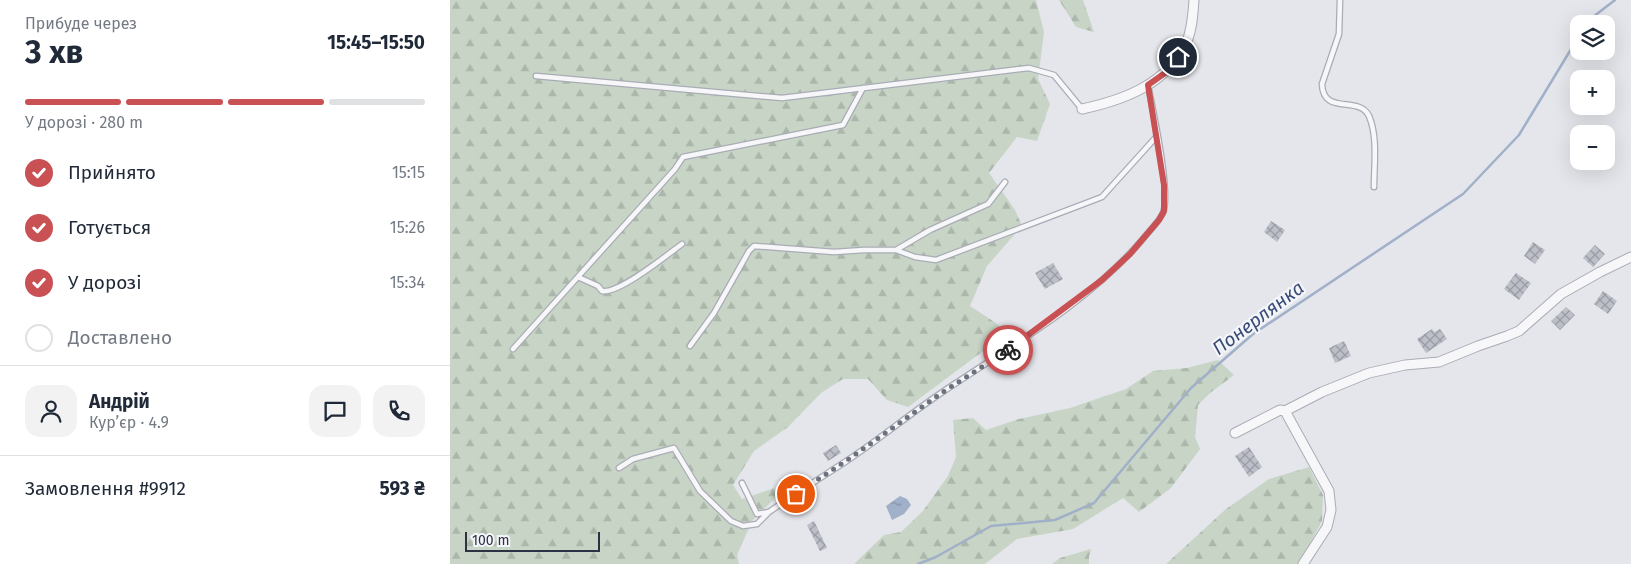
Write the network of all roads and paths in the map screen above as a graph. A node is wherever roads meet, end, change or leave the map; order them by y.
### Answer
1 (1194, 0) edge
2 (1340, 0) edge
3 (536, 76) dead end
4 (1148, 85) junction
5 (863, 88) junction
6 (1082, 109) joint
7 (1157, 136) junction
8 (1005, 182) dead end
9 (1374, 187) dead end
10 (682, 244) dead end
11 (896, 250) junction
12 (1631, 257) edge
13 (578, 277) junction
14 (690, 346) dead end
15 (513, 349) dead end
16 (1285, 411) junction
17 (1235, 433) dead end
18 (620, 468) dead end
19 (742, 483) dead end
20 (769, 512) junction
21 (1302, 564) edge

1 - 4 street
2 - 9 lane
3 - 5 lane
4 - 6 street
4 - 7 lane
5 - 6 lane
5 - 13 lane
7 - 11 lane
7 - 20 lane
8 - 11 lane
10 - 13 lane
11 - 14 lane
12 - 16 street
13 - 15 lane
16 - 17 street
16 - 21 street
18 - 20 lane
19 - 20 lane

